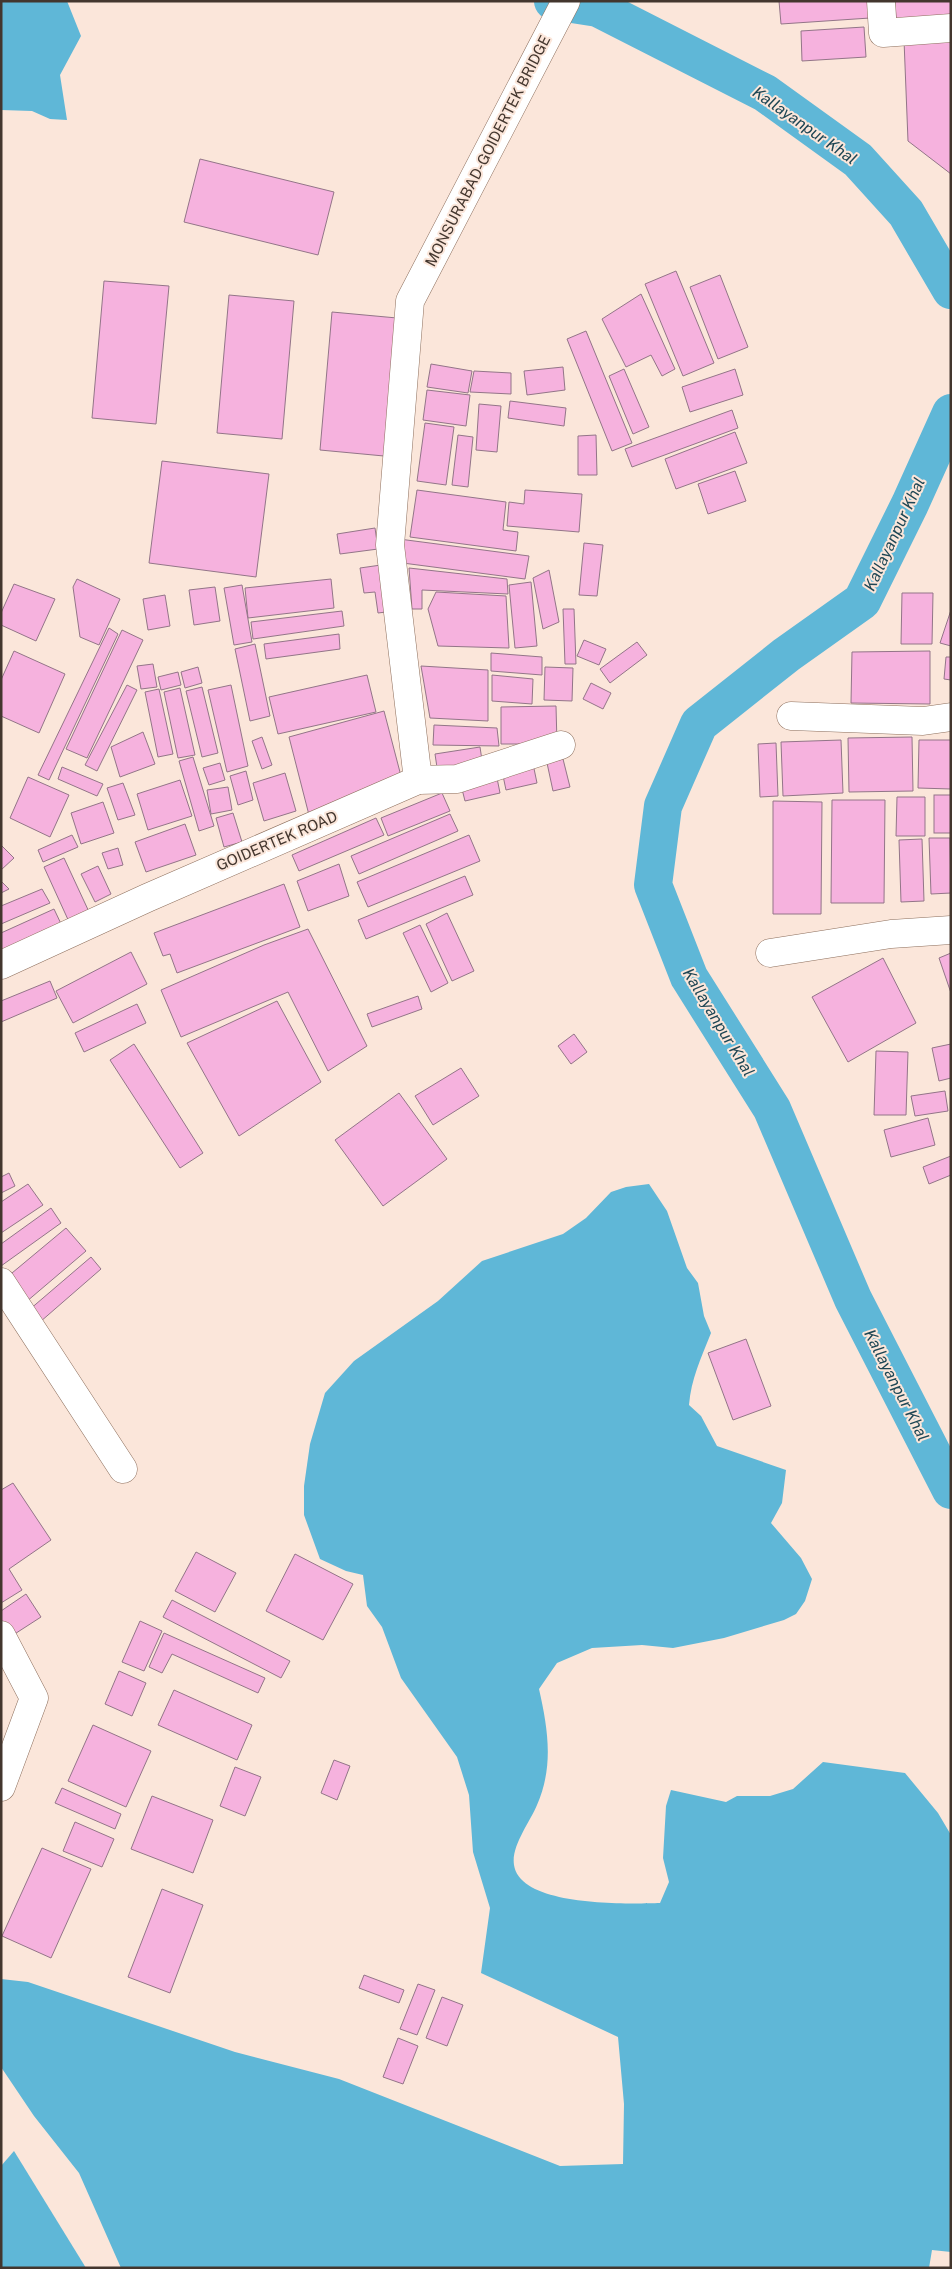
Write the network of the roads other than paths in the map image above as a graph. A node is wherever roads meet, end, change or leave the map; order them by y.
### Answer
1 (566, 1) edge
2 (881, 1) edge
3 (951, 28) edge
4 (791, 716) dead end
5 (951, 717) edge
6 (561, 745) dead end
7 (418, 780) junction
8 (951, 930) edge
9 (770, 953) dead end
10 (1, 965) edge
11 (1, 1282) edge
12 (123, 1469) dead end
13 (1, 1635) edge
14 (1, 1787) edge

1 - 7 street, MONSURABAD-GOIDERTEK BRIDGE
2 - 3 street
4 - 5 street
6 - 7 street, GOIDERTEK ROAD
7 - 10 street, GOIDERTEK ROAD
8 - 9 street
11 - 12 street
13 - 14 street

